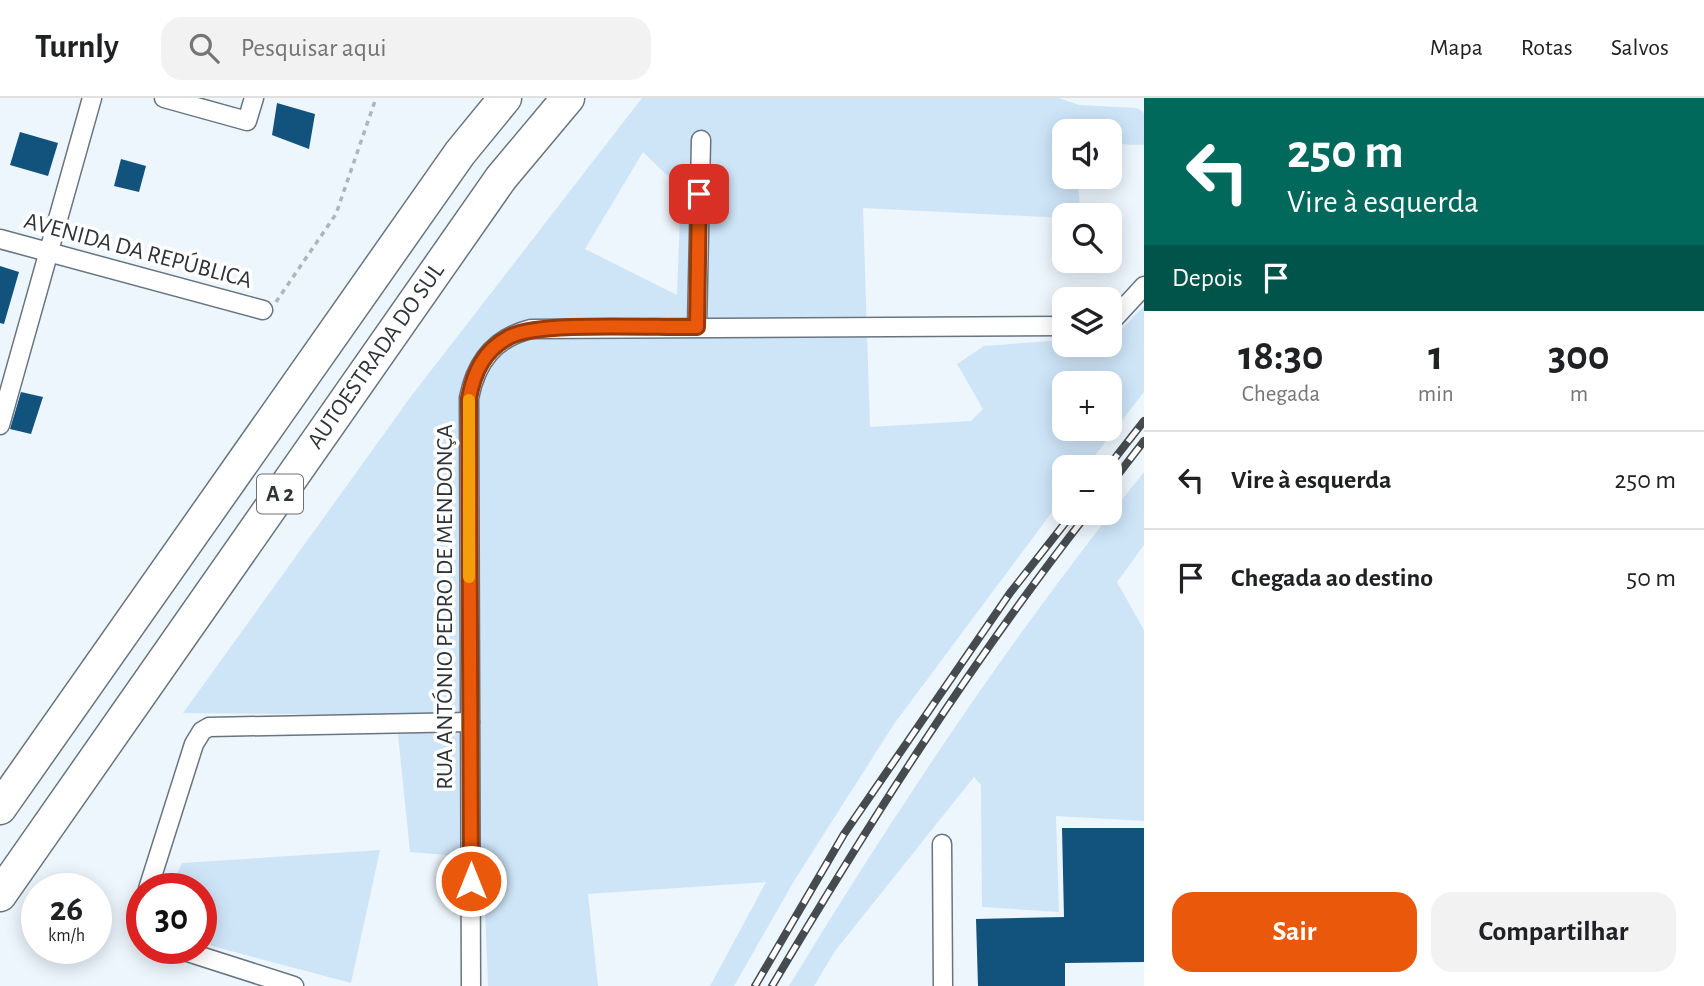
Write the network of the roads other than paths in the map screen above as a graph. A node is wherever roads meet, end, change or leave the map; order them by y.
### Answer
1 (92, 98) edge
2 (164, 98) edge
3 (254, 98) edge
4 (505, 98) edge
5 (568, 98) edge
6 (701, 140) dead end
7 (0, 239) edge
8 (49, 253) junction
9 (1144, 286) edge
10 (263, 310) road end
11 (1122, 310) edge
12 (697, 327) junction
13 (1052, 327) edge
14 (0, 425) edge
15 (470, 722) junction
16 (0, 808) edge
17 (942, 844) dead end
18 (153, 873) edge
19 (0, 895) edge
20 (217, 962) edge
21 (293, 986) edge
22 (471, 986) edge
23 (943, 986) edge

1 - 8 street
2 - 3 street
4 - 16 highway, AUTOESTRADA DO SUL / A 2
5 - 19 highway, AUTOESTRADA DO SUL / A 2
6 - 12 street
7 - 8 street, AVENIDA DA REPÚBLICA
8 - 10 street, AVENIDA DA REPÚBLICA
8 - 14 street
9 - 11 street
12 - 13 street, RUA ANTÓNIO PEDRO DE MENDONÇA
12 - 15 street, RUA ANTÓNIO PEDRO DE MENDONÇA
15 - 18 street
15 - 22 street, RUA ANTÓNIO PEDRO DE MENDONÇA
17 - 23 street
20 - 21 street

